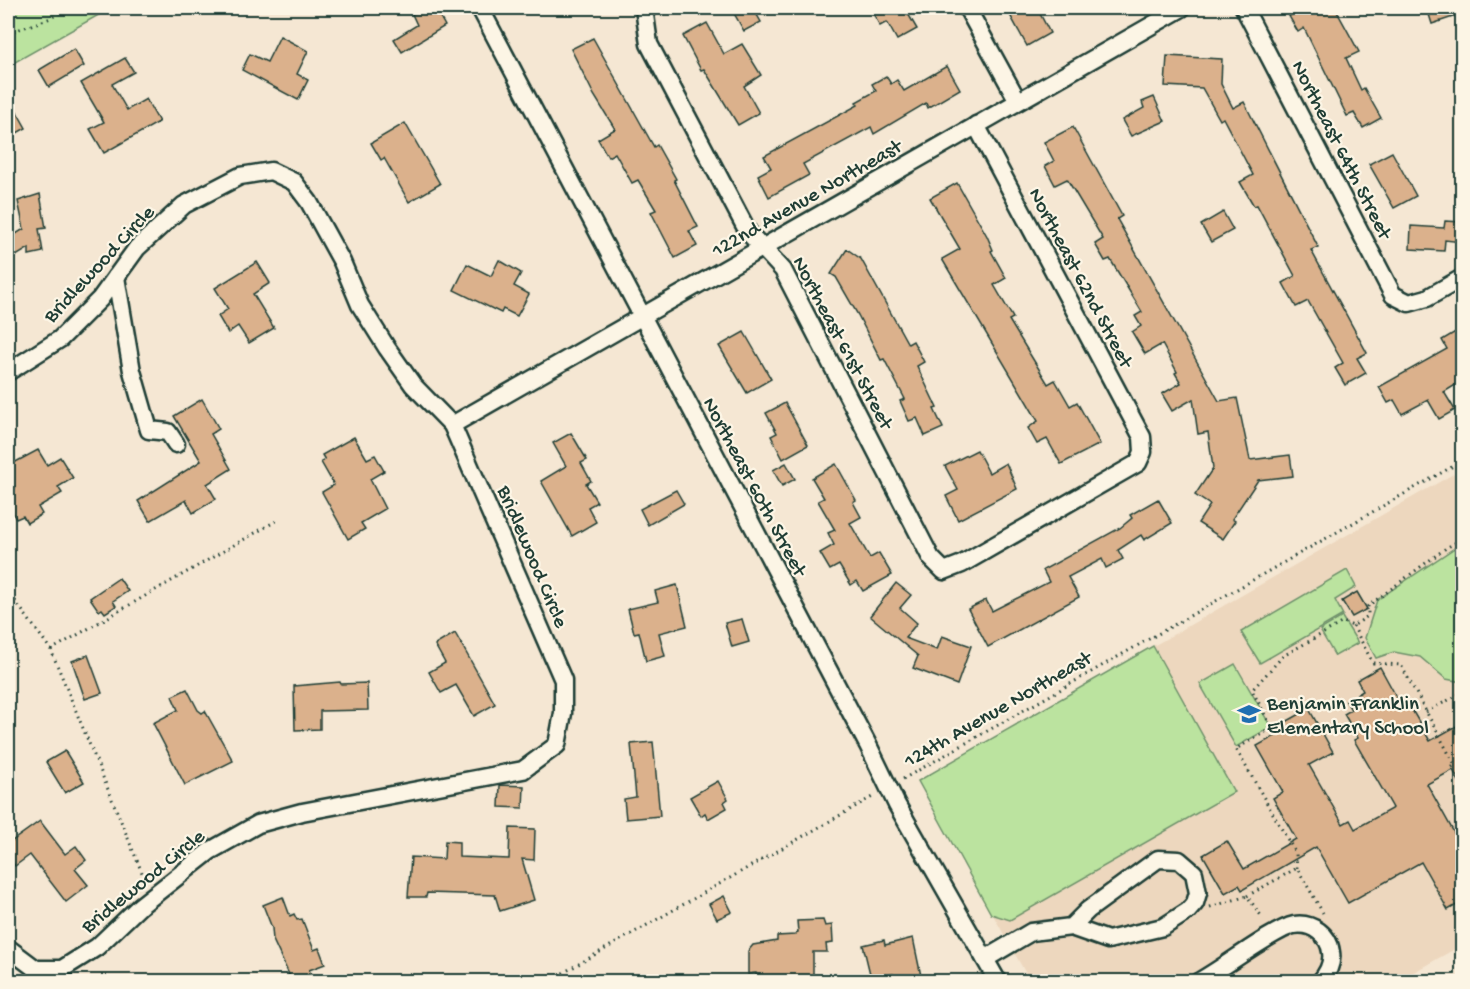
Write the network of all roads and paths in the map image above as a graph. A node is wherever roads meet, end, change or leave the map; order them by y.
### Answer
1 (67, 8) edge
2 (480, 8) edge
3 (644, 8) edge
4 (967, 8) edge
5 (1182, 8) edge
6 (1244, 8) edge
7 (8, 33) edge
8 (1018, 101) junction
9 (976, 125) junction
10 (763, 247) junction
11 (116, 277) junction
12 (1462, 278) edge
13 (642, 318) junction
14 (8, 372) edge
15 (452, 425) junction
16 (176, 444) dead end
17 (1462, 461) edge
18 (276, 521) dead end
19 (1462, 539) edge
20 (944, 571) joint
21 (8, 591) edge
22 (1353, 626) junction
23 (51, 650) junction
24 (1462, 693) edge
25 (1426, 712) junction
26 (1451, 768) dead end
27 (909, 775) junction
28 (913, 782) dead end
29 (887, 788) junction
30 (1297, 868) junction
31 (1247, 896) junction
32 (152, 897) junction
33 (1208, 908) dead end
34 (1323, 913) dead end
35 (1262, 917) dead end
36 (1071, 927) junction
37 (8, 948) edge
38 (985, 958) junction
39 (547, 981) edge
40 (998, 981) edge
41 (1198, 981) edge
42 (1320, 981) edge

1 - 7 path
2 - 13 street, Northeast 60th Street
3 - 10 street, Northeast 61st Street
4 - 8 street
5 - 8 street, 122nd Avenue Northeast
6 - 12 street, Northeast 64th Street
8 - 9 street, 122nd Avenue Northeast
9 - 10 street, 122nd Avenue Northeast
9 - 20 street, Northeast 62nd Street
10 - 13 street, 122nd Avenue Northeast
10 - 20 street, Northeast 61st Street
11 - 14 street, Bridlewood Circle
11 - 15 street, Bridlewood Circle
11 - 16 street
13 - 15 street, 122nd Avenue Northeast
13 - 29 street, Northeast 60th Street
15 - 32 street, Bridlewood Circle
17 - 27 path, 124th Avenue Northeast
18 - 23 path
19 - 22 path
21 - 23 path
22 - 25 path
22 - 30 path
23 - 32 path
24 - 25 path
25 - 26 path
27 - 28 path
27 - 29 path, 124th Avenue Northeast
29 - 38 street, Northeast 60th Street
29 - 39 path, 124th Avenue Northeast
30 - 31 path
30 - 34 path
31 - 33 path
31 - 35 path
32 - 37 street, Bridlewood Circle
36 - 36 street
36 - 38 street
38 - 40 street, Northeast 60th Street
41 - 42 street

